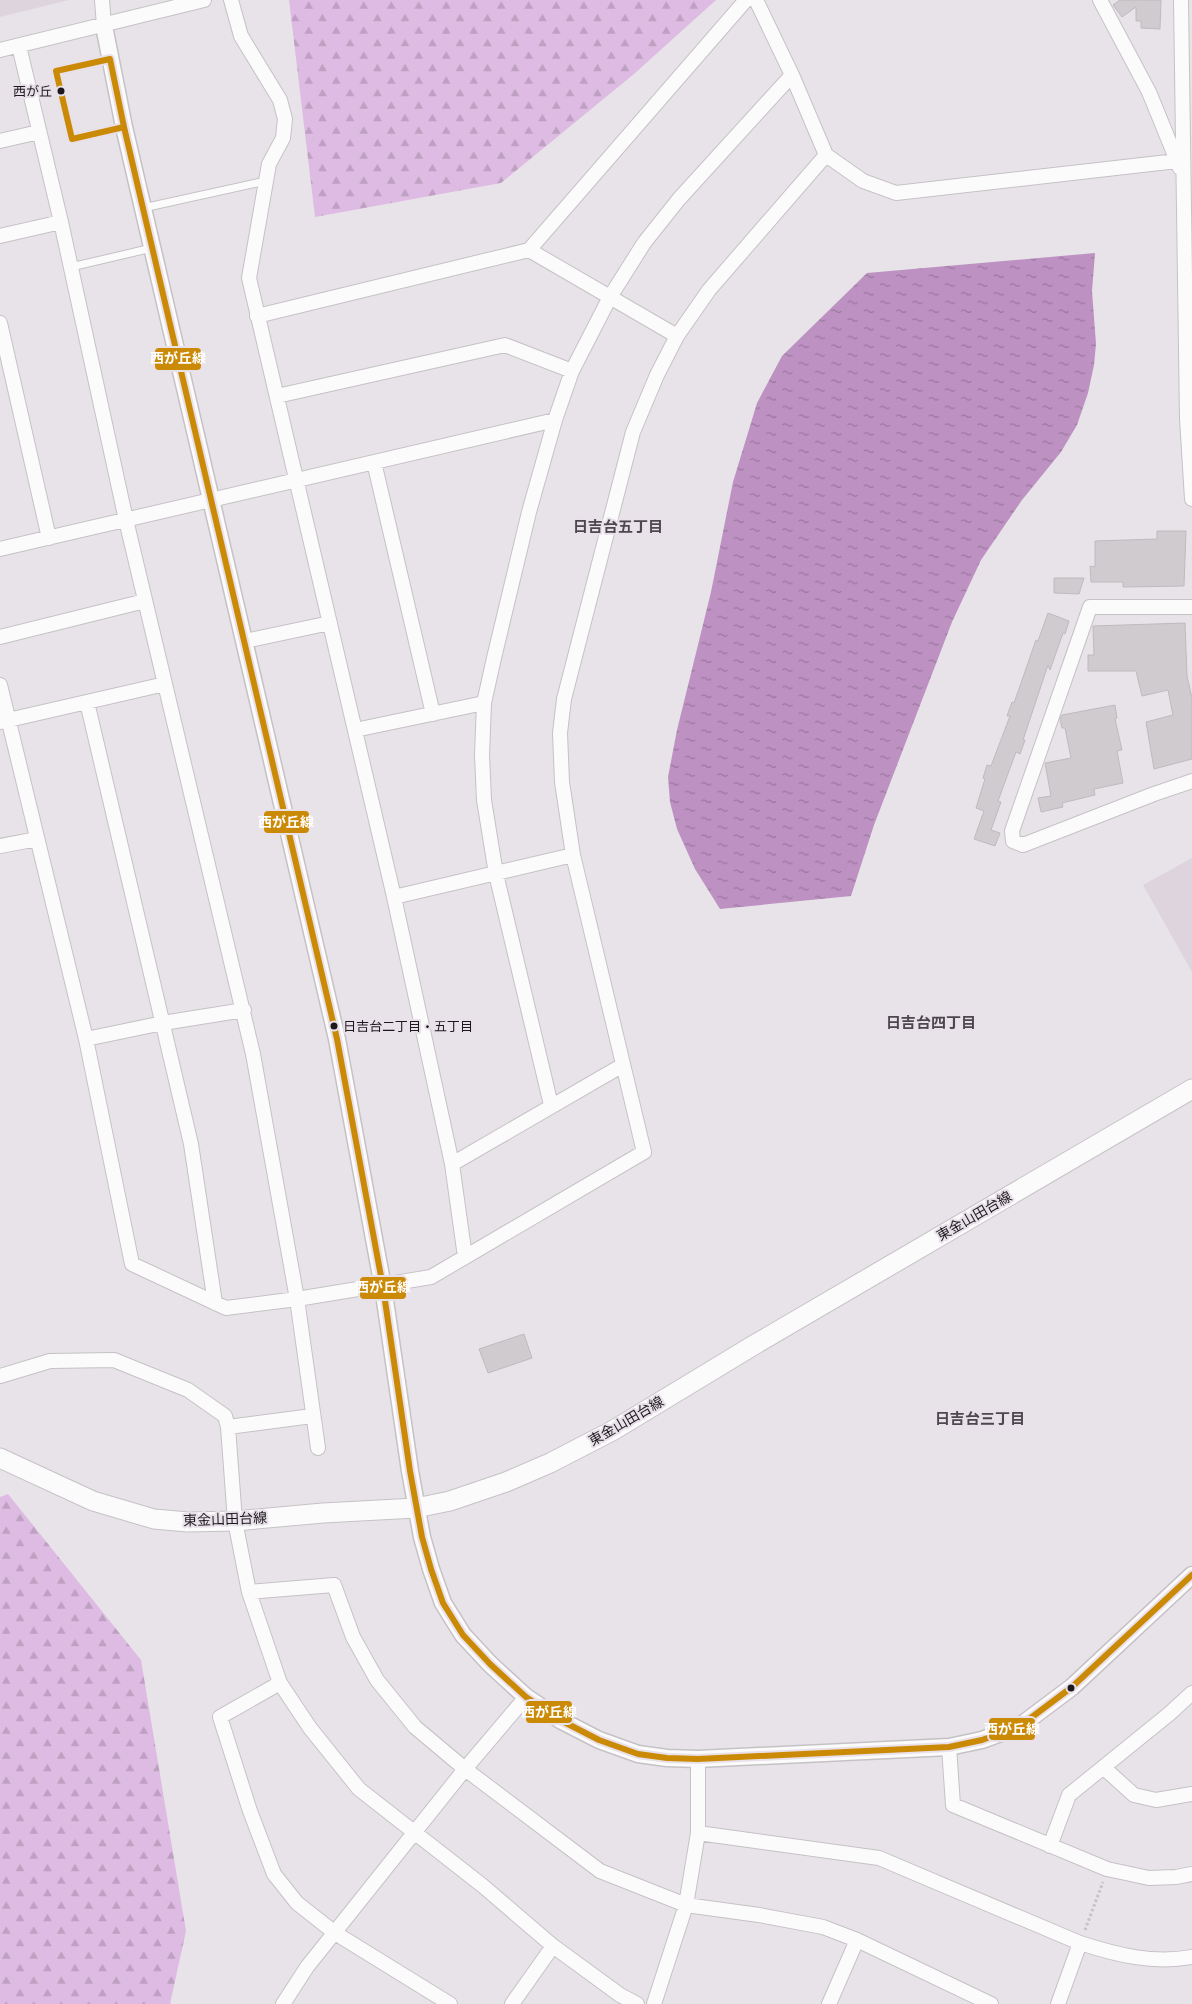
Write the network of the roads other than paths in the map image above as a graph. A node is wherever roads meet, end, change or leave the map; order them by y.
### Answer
1 (102, 0) edge
2 (204, 0) edge
3 (231, 0) edge
4 (746, 0) edge
5 (756, 0) edge
6 (1100, 0) edge
7 (1181, 0) edge
8 (104, 26) junction
9 (20, 46) junction
10 (0, 50) edge
11 (110, 59) junction
12 (792, 75) junction
13 (124, 127) junction
14 (39, 132) junction
15 (0, 141) edge
16 (826, 155) junction
17 (1177, 161) junction
18 (1183, 176) junction
19 (266, 181) junction
20 (1192, 188) edge
21 (143, 208) junction
22 (61, 222) junction
23 (0, 236) edge
24 (152, 248) junction
25 (529, 250) junction
26 (71, 268) junction
27 (610, 297) junction
28 (257, 316) junction
29 (0, 323) edge
30 (677, 336) junction
31 (572, 371) junction
32 (277, 396) junction
33 (554, 420) junction
34 (374, 462) junction
35 (296, 480) junction
36 (1192, 499) edge
37 (211, 500) junction
38 (126, 520) junction
39 (49, 538) junction
40 (0, 549) edge
41 (145, 601) junction
42 (1192, 607) edge
43 (330, 623) junction
44 (0, 637) edge
45 (244, 641) junction
46 (165, 684) junction
47 (0, 685) edge
48 (87, 702) junction
49 (484, 703) junction
50 (433, 714) junction
51 (4, 722) edge
52 (356, 730) junction
53 (1192, 781) edge
54 (37, 839) junction
55 (0, 846) edge
56 (573, 855) junction
57 (496, 874) junction
58 (394, 897) junction
59 (244, 1010) junction
60 (163, 1023) junction
61 (86, 1039) junction
62 (623, 1064) junction
63 (1192, 1089) edge
64 (551, 1105) junction
65 (452, 1164) junction
66 (465, 1257) junction
67 (383, 1287) junction
68 (297, 1299) junction
69 (215, 1303) junction
70 (0, 1376) edge
71 (312, 1416) junction
72 (228, 1427) junction
73 (318, 1448) dead end
74 (0, 1458) edge
75 (416, 1508) junction
76 (235, 1521) junction
77 (1192, 1575) edge
78 (249, 1592) junction
79 (280, 1683) junction
80 (1192, 1694) edge
81 (526, 1697) junction
82 (949, 1747) junction
83 (698, 1759) junction
84 (1104, 1768) junction
85 (465, 1769) junction
86 (1192, 1794) edge
87 (414, 1833) junction
88 (698, 1833) junction
89 (1050, 1846) junction
90 (1192, 1874) edge
91 (686, 1905) junction
92 (335, 1933) junction
93 (857, 1940) junction
94 (1080, 1942) junction
95 (552, 1946) junction
96 (1192, 1957) edge
97 (283, 2004) edge
98 (450, 2004) edge
99 (512, 2004) edge
100 (637, 2004) edge
101 (654, 2004) edge
102 (829, 2004) edge
103 (991, 2004) edge
104 (1058, 2004) edge

1 - 8 street
2 - 8 street
3 - 19 street
4 - 25 street
5 - 12 street
6 - 17 street
7 - 18 street
8 - 9 street
8 - 11 street
9 - 10 street
9 - 14 street
11 - 13 street
11 - 13 lane
12 - 16 street
12 - 27 street
13 - 21 street
14 - 15 street
14 - 22 street
16 - 17 street
16 - 30 street
17 - 18 street
18 - 20 street
18 - 36 street
19 - 21 lane
19 - 28 street
21 - 24 street
22 - 23 street
22 - 26 street
24 - 26 lane
24 - 37 street
25 - 27 street
25 - 28 street
26 - 38 street
27 - 30 street
27 - 31 street
28 - 32 street
29 - 39 street
30 - 56 street
31 - 32 street
31 - 33 street
32 - 35 street
33 - 34 street
33 - 49 street
34 - 35 street
34 - 50 street
35 - 37 street
35 - 43 street
37 - 38 street
37 - 45 street
38 - 39 street
38 - 41 street
39 - 40 street
41 - 44 street
41 - 46 street
42 - 53 street
43 - 45 street
43 - 52 street
45 - 67 street
46 - 48 street
46 - 59 street
47 - 51 street
48 - 51 street
48 - 60 street
49 - 50 street
49 - 57 street
50 - 52 street
51 - 54 street
52 - 58 street
54 - 55 street
54 - 61 street
56 - 57 street
56 - 62 street
57 - 58 street
57 - 64 street
58 - 65 street
59 - 60 street
59 - 68 street
60 - 61 street
60 - 69 street
61 - 69 street
62 - 64 street
62 - 66 street
63 - 75 main road, 東金山田台線
64 - 65 street
65 - 66 street
66 - 67 street
67 - 68 street
67 - 75 street
68 - 69 street
68 - 71 street
70 - 72 street
71 - 72 street
71 - 73 street
72 - 76 street
74 - 76 main road, 東金山田台線
75 - 76 main road, 東金山田台線
75 - 81 street
76 - 78 street
77 - 82 street
78 - 79 street
78 - 85 street
79 - 87 street
79 - 92 street
80 - 84 street
81 - 83 street
81 - 85 street
82 - 83 street
82 - 89 street
83 - 88 street
84 - 86 street
84 - 89 street
85 - 87 street
85 - 91 street
87 - 92 street
87 - 95 street
88 - 91 street
88 - 94 street
89 - 90 street
91 - 93 street
91 - 101 street
92 - 97 street
92 - 98 street
93 - 102 street
93 - 103 street
94 - 96 street
94 - 104 street
95 - 99 street
95 - 100 street

